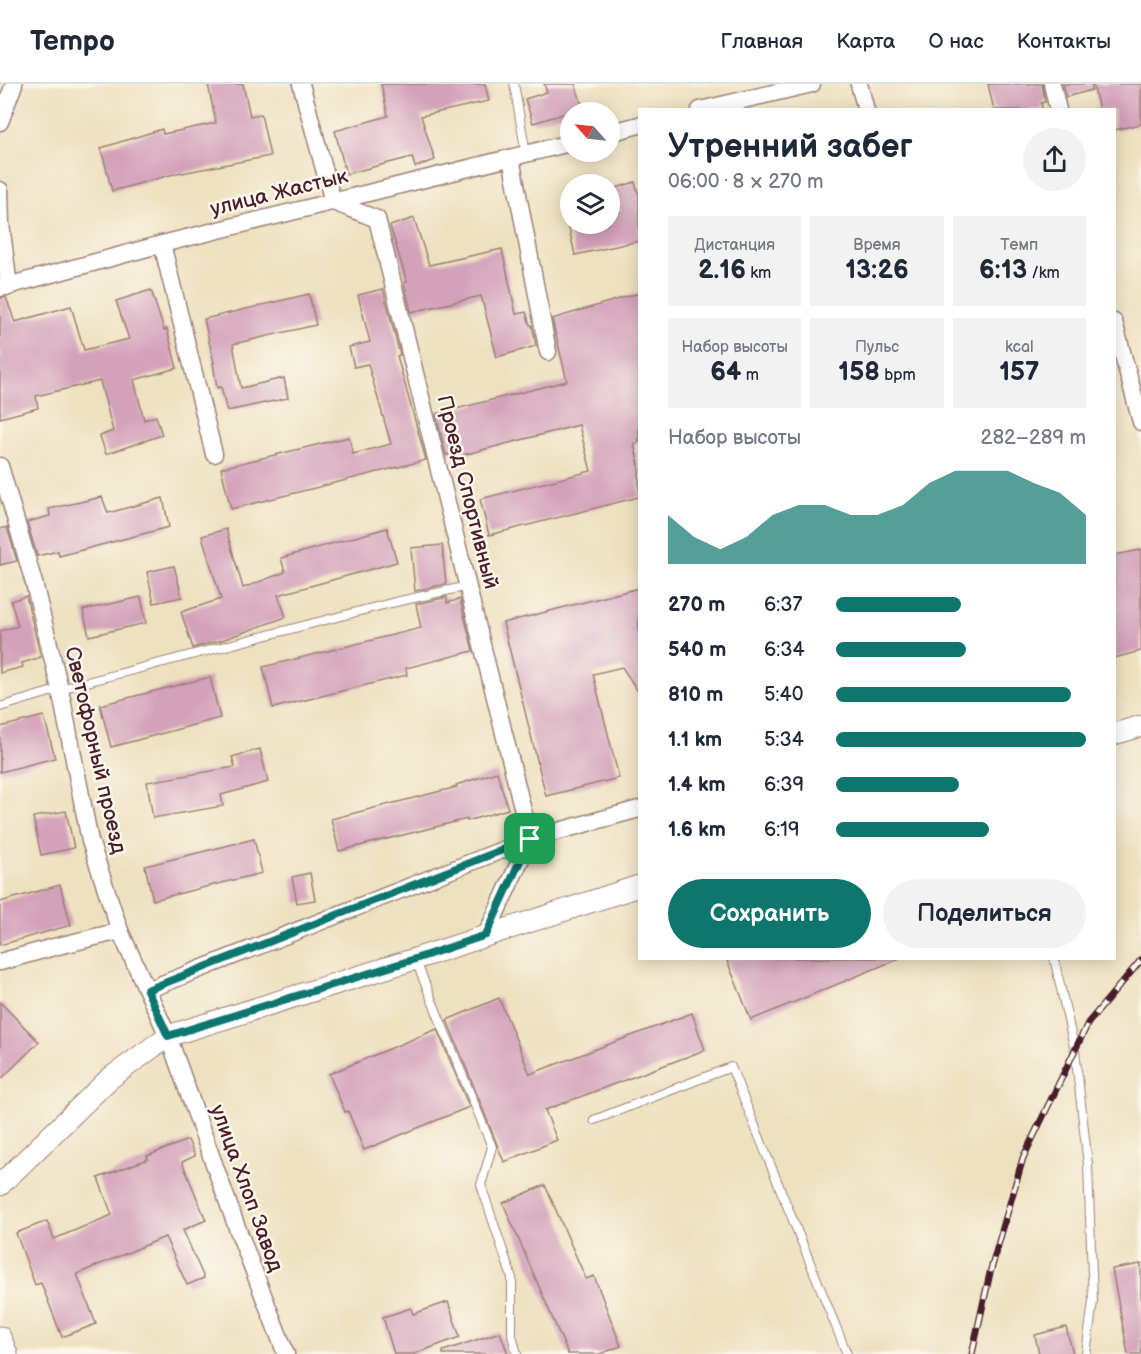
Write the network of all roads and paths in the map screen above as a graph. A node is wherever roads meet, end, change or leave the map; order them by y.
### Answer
1 (14, 84) edge
2 (301, 84) edge
3 (514, 84) edge
4 (812, 84) edge
5 (859, 84) edge
6 (1052, 84) edge
7 (708, 108) edge
8 (865, 108) edge
9 (1058, 108) edge
10 (0, 122) edge
11 (638, 125) edge
12 (620, 130) edge
13 (560, 146) edge
14 (519, 157) junction
15 (0, 190) edge
16 (333, 202) junction
17 (162, 244) junction
18 (5, 287) edge
19 (1116, 329) edge
20 (548, 352) dead end
21 (1141, 422) edge
22 (214, 454) dead end
23 (0, 466) edge
24 (468, 586) junction
25 (60, 689) junction
26 (0, 707) edge
27 (1141, 726) edge
28 (1116, 734) edge
29 (638, 809) edge
30 (530, 839) junction
31 (638, 886) edge
32 (120, 931) junction
33 (486, 935) junction
34 (415, 959) junction
35 (1054, 960) edge
36 (0, 962) edge
37 (147, 990) junction
38 (168, 1036) junction
39 (594, 1120) dead end
40 (0, 1185) edge
41 (0, 1337) edge
42 (7, 1354) edge
43 (286, 1354) edge
44 (517, 1354) edge
45 (847, 1354) edge
46 (1086, 1354) edge

1 - 10 street
2 - 16 street
3 - 14 lane
4 - 7 street
5 - 8 street
6 - 9 street
11 - 12 street
13 - 14 street, улица Жастык
14 - 16 street, улица Жастык
14 - 20 street
15 - 18 street
16 - 17 street, улица Жастык
16 - 24 street, Проезд Спортивный
17 - 18 street, улица Жастык
17 - 22 street
19 - 21 street
23 - 25 street, Светофорный проезд
24 - 25 lane
24 - 30 street, Проезд Спортивный
25 - 26 lane
25 - 32 street, Светофорный проезд
27 - 28 street
29 - 30 street
30 - 33 street
30 - 37 street
31 - 33 street
32 - 36 street
32 - 37 street, Светофорный проезд
33 - 34 street
34 - 38 street
34 - 44 lane
35 - 46 lane
37 - 38 street, Светофорный проезд
38 - 40 street
38 - 43 street, улица Хлоп Завод
39 - 45 lane
41 - 42 street

